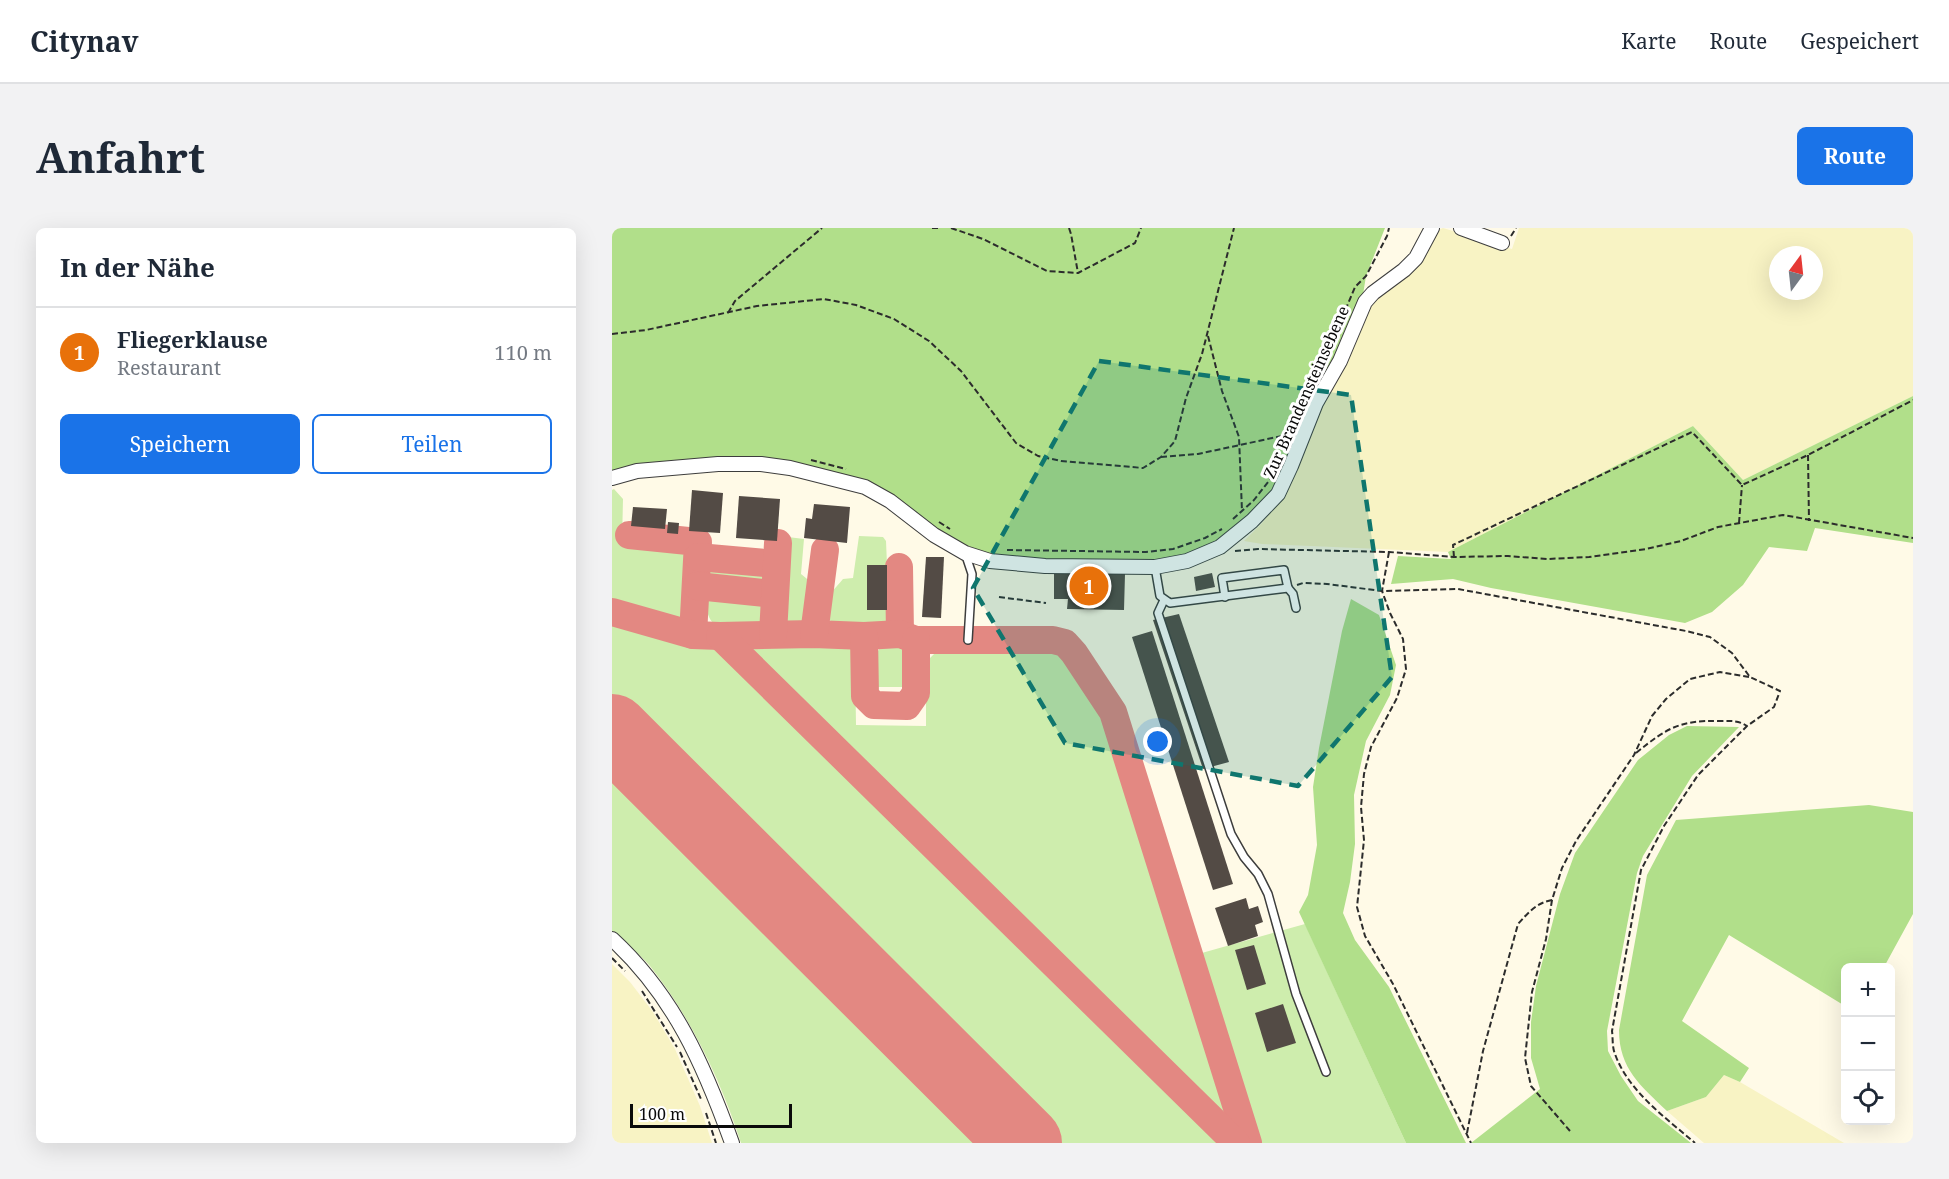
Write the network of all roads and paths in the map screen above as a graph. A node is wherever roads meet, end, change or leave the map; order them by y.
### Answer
1 (822, 228) edge
2 (932, 228) edge
3 (939, 228) edge
4 (951, 228) edge
5 (1069, 228) edge
6 (1141, 228) edge
7 (1234, 228) edge
8 (1389, 228) edge
9 (1432, 228) edge
10 (1461, 228) edge
11 (1502, 243) dead end
12 (1078, 273) junction
13 (728, 313) junction
14 (612, 334) edge
15 (1207, 334) junction
16 (1318, 375) dead end
17 (1913, 400) edge
18 (1293, 433) dead end
19 (1278, 436) dead end
20 (1290, 441) dead end
21 (1239, 444) junction
22 (1809, 455) junction
23 (1161, 457) junction
24 (811, 460) dead end
25 (849, 470) dead end
26 (1275, 471) dead end
27 (612, 478) edge
28 (1742, 485) junction
29 (1242, 512) junction
30 (1233, 519) dead end
31 (936, 521) dead end
32 (1809, 521) junction
33 (1739, 523) junction
34 (1225, 527) dead end
35 (956, 533) dead end
36 (1913, 538) edge
37 (1006, 550) dead end
38 (1226, 552) dead end
39 (1389, 552) junction
40 (965, 553) junction
41 (1454, 557) junction
42 (1155, 567) junction
43 (1288, 588) junction
44 (1382, 591) junction
45 (999, 597) dead end
46 (1225, 597) junction
47 (1164, 600) junction
48 (1046, 603) dead end
49 (1296, 608) dead end
50 (968, 640) dead end
51 (1750, 677) junction
52 (1746, 726) junction
53 (1634, 755) junction
54 (1552, 900) junction
55 (612, 939) edge
56 (612, 958) edge
57 (627, 973) dead end
58 (640, 988) dead end
59 (1326, 1072) dead end
60 (1570, 1131) dead end
61 (1467, 1133) junction
62 (716, 1143) edge
63 (732, 1143) edge
64 (1471, 1143) edge
65 (1695, 1143) edge

1 - 13 path
2 - 3 path
4 - 12 path
5 - 12 path
6 - 12 path
7 - 15 path
8 - 16 path
9 - 42 street, Zur Brandensteinsebene
10 - 11 street
13 - 14 path
13 - 23 path
15 - 21 path
15 - 23 path
17 - 22 path
18 - 20 path
19 - 21 path
21 - 23 path
21 - 29 path
22 - 28 path
22 - 32 path
24 - 25 path
26 - 29 path
27 - 40 street, Zur Brandensteinsebene
28 - 33 path
28 - 41 path
29 - 30 path
31 - 35 path
32 - 33 path
32 - 36 path
33 - 41 path
34 - 37 path
38 - 39 path
39 - 41 path
39 - 44 path
40 - 42 street, Zur Brandensteinsebene
40 - 50 lane
42 - 47 lane
43 - 44 path
43 - 46 lane
43 - 46 lane
43 - 49 lane
44 - 51 path
44 - 61 path
45 - 48 path
46 - 47 lane
47 - 59 lane
51 - 52 path
51 - 53 path
52 - 53 path
52 - 65 path
53 - 54 path
54 - 60 path
54 - 61 path
55 - 63 street
56 - 57 path
58 - 62 path
61 - 64 path

